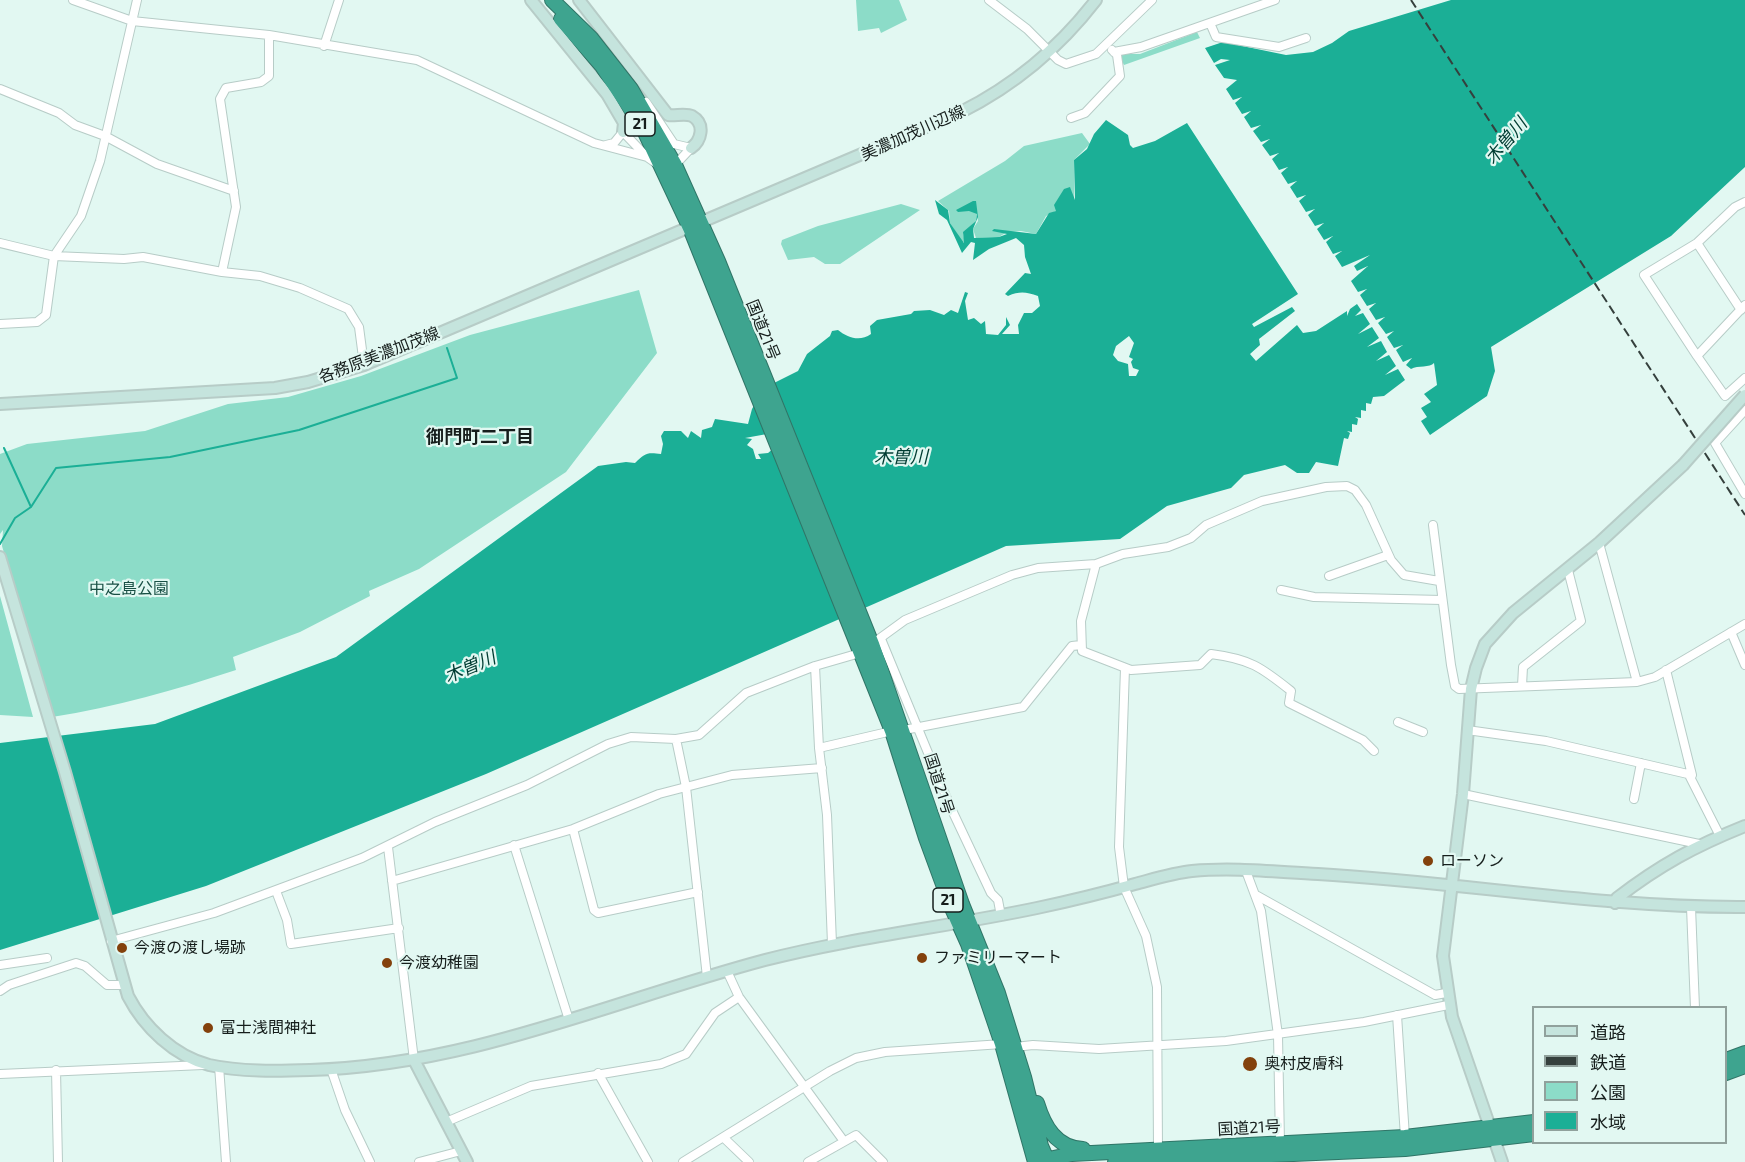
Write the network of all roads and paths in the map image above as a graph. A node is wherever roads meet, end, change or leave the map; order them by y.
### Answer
1 (73, 0) edge
2 (137, 0) edge
3 (339, 0) edge
4 (531, 0) edge
5 (543, 0) edge
6 (552, 0) edge
7 (579, 0) edge
8 (989, 0) edge
9 (1096, 0) edge
10 (1152, 0) edge
11 (1275, 0) edge
12 (132, 21) junction
13 (1209, 23) junction
14 (269, 35) junction
15 (1306, 38) dead end
16 (1107, 44) junction
17 (324, 46) junction
18 (1051, 51) junction
19 (1114, 52) junction
20 (0, 89) edge
21 (631, 89) junction
22 (1071, 117) dead end
23 (623, 132) junction
24 (105, 136) junction
25 (606, 145) junction
26 (691, 148) junction
27 (647, 157) junction
28 (672, 171) junction
29 (234, 191) junction
30 (1745, 202) edge
31 (696, 225) junction
32 (0, 243) edge
33 (1697, 243) junction
34 (54, 256) junction
35 (222, 273) junction
36 (1743, 308) edge
37 (0, 324) edge
38 (1697, 356) junction
39 (364, 365) junction
40 (1745, 378) edge
41 (1745, 395) edge
42 (1, 404) edge
43 (1745, 410) edge
44 (1745, 494) edge
45 (1433, 525) dead end
46 (1599, 543) junction
47 (1388, 555) junction
48 (0, 557) edge
49 (1096, 564) junction
50 (1568, 570) junction
51 (1329, 576) dead end
52 (1439, 581) junction
53 (1281, 590) dead end
54 (1442, 600) junction
55 (1745, 624) edge
56 (1731, 632) junction
57 (869, 639) junction
58 (1081, 645) junction
59 (860, 653) junction
60 (1745, 665) edge
61 (815, 666) junction
62 (1125, 668) junction
63 (1666, 670) junction
64 (1637, 681) junction
65 (1522, 686) junction
66 (1471, 689) junction
67 (1398, 722) dead end
68 (904, 729) junction
69 (1467, 730) junction
70 (1423, 732) dead end
71 (676, 739) junction
72 (819, 748) junction
73 (1374, 751) dead end
74 (1641, 763) junction
75 (822, 768) junction
76 (1689, 775) junction
77 (686, 787) junction
78 (1463, 794) junction
79 (1634, 799) dead end
80 (1745, 826) edge
81 (573, 830) junction
82 (1720, 836) junction
83 (1699, 844) junction
84 (514, 845) junction
85 (388, 847) junction
86 (1246, 870) junction
87 (392, 881) junction
88 (1451, 884) junction
89 (1124, 887) junction
90 (276, 891) junction
91 (698, 891) junction
92 (1256, 895) junction
93 (1615, 903) junction
94 (1691, 907) junction
95 (1745, 907) edge
96 (1001, 916) junction
97 (963, 922) junction
98 (399, 928) junction
99 (110, 936) junction
100 (832, 944) junction
101 (47, 958) dead end
102 (0, 965) edge
103 (727, 971) junction
104 (707, 977) junction
105 (124, 985) junction
106 (0, 991) edge
107 (1446, 993) junction
108 (739, 997) junction
109 (1448, 1005) junction
110 (1695, 1006) edge
111 (1397, 1015) junction
112 (569, 1020) junction
113 (1278, 1035) junction
114 (1009, 1046) junction
115 (1157, 1047) junction
116 (1745, 1053) edge
117 (1727, 1059) edge
118 (414, 1060) junction
119 (213, 1065) junction
120 (1745, 1066) edge
121 (331, 1069) junction
122 (56, 1070) junction
123 (1727, 1072) edge
124 (0, 1073) edge
125 (598, 1073) junction
126 (1024, 1077) junction
127 (806, 1086) junction
128 (446, 1122) junction
129 (1532, 1122) edge
130 (1491, 1134) junction
131 (1532, 1134) edge
132 (1405, 1137) junction
133 (724, 1138) junction
134 (843, 1140) junction
135 (1280, 1143) junction
136 (461, 1151) junction
137 (1158, 1157) edge
138 (1132, 1158) edge
139 (1042, 1161) edge
140 (57, 1162) edge
141 (226, 1162) edge
142 (370, 1162) edge
143 (418, 1162) edge
144 (467, 1162) edge
145 (648, 1162) edge
146 (683, 1162) edge
147 (749, 1162) edge
148 (808, 1162) edge
149 (883, 1162) edge
150 (1115, 1162) edge
151 (1502, 1162) edge

1 - 12 street
2 - 12 street
3 - 17 street
4 - 23 street
5 - 28 highway, 国道21号 / 21
6 - 21 highway, 国道21号 / 21
7 - 26 street
8 - 18 street
9 - 18 street, 美濃加茂川辺線
10 - 16 street
11 - 13 street
12 - 14 street
12 - 24 street
13 - 15 street
13 - 19 street
14 - 17 street
14 - 29 street
16 - 18 street
16 - 19 street
17 - 25 street
18 - 31 street, 美濃加茂川辺線
19 - 22 street
20 - 24 street
21 - 26 street
21 - 28 highway, 国道21号 / 21
23 - 25 street
23 - 27 street
24 - 29 street
24 - 34 street
25 - 27 street
26 - 28 street
27 - 28 street
28 - 31 highway, 国道21号 / 21
29 - 35 street
30 - 33 street
31 - 39 street, 各務原美濃加茂線
31 - 57 highway, 国道21号 / 21
32 - 34 street
33 - 36 street
33 - 38 street
34 - 35 street
34 - 37 street
35 - 39 street
36 - 38 street
38 - 40 street
39 - 42 street, 各務原美濃加茂線
41 - 46 street, bridge
43 - 44 street
45 - 52 street
46 - 50 street
46 - 64 street
47 - 49 street
47 - 51 street
47 - 52 street
48 - 99 street
49 - 57 street
49 - 58 street
50 - 65 street
50 - 66 street
52 - 54 street
53 - 54 street
54 - 66 street
55 - 56 street
56 - 60 street
56 - 63 street
57 - 59 highway, 国道21号 / 21
57 - 68 highway, 国道21号 / 21
58 - 62 street
58 - 68 street
59 - 61 street
59 - 68 highway, 国道21号 / 21
61 - 71 street
61 - 72 street
62 - 73 street
62 - 89 street
63 - 64 street
63 - 76 street
64 - 65 street
65 - 66 street
66 - 69 street
67 - 70 street
68 - 72 street
68 - 96 street
68 - 97 highway, 国道21号 / 21
69 - 74 street
69 - 78 street
71 - 77 street
71 - 85 street
72 - 75 street
74 - 76 street
74 - 79 street
75 - 77 street
75 - 100 street
76 - 82 street
77 - 81 street
77 - 91 street
78 - 83 street
78 - 88 street
80 - 82 street
81 - 84 street
81 - 91 street
82 - 83 street
83 - 93 street
84 - 87 street
84 - 112 street
85 - 87 street
85 - 90 street
86 - 88 street
86 - 89 street
86 - 92 street
87 - 98 street
88 - 93 street
88 - 107 street
89 - 96 street
89 - 115 street
90 - 98 street
90 - 99 street
91 - 104 street
92 - 107 street
92 - 113 street
93 - 94 street
94 - 95 street
94 - 110 street
96 - 97 street
97 - 100 street
97 - 114 highway, 国道21号 / 21
98 - 118 street
99 - 105 street
100 - 103 street
101 - 102 street
103 - 104 street
103 - 108 street
104 - 112 street
105 - 106 street
105 - 119 street
107 - 109 street
108 - 125 street
108 - 127 street
109 - 111 street
109 - 130 street
111 - 113 street
111 - 132 street
112 - 118 street
113 - 115 street
113 - 135 street
114 - 115 street
114 - 126 highway, 国道21号 / 21
114 - 127 street
114 - 139 highway, 国道21号 / 21
115 - 137 street
116 - 117 highway
118 - 121 street
118 - 128 street
119 - 121 street
119 - 122 street
119 - 141 street
120 - 123 highway
121 - 142 street
122 - 124 street
122 - 140 street
125 - 128 street
125 - 145 street
126 - 138 highway
126 - 139 highway, 国道21号 / 21
127 - 133 street
127 - 134 street
128 - 136 street
129 - 130 highway, 国道21号
130 - 131 highway, 国道21号
130 - 132 highway, 国道21号
130 - 137 highway, 国道21号
130 - 151 street
132 - 135 highway, 国道21号
133 - 146 street
133 - 147 street
134 - 148 street
134 - 149 street
135 - 137 highway, 国道21号
136 - 143 street
136 - 144 street
137 - 138 highway, 国道21号
138 - 139 highway, 国道21号
138 - 150 highway, 国道21号

